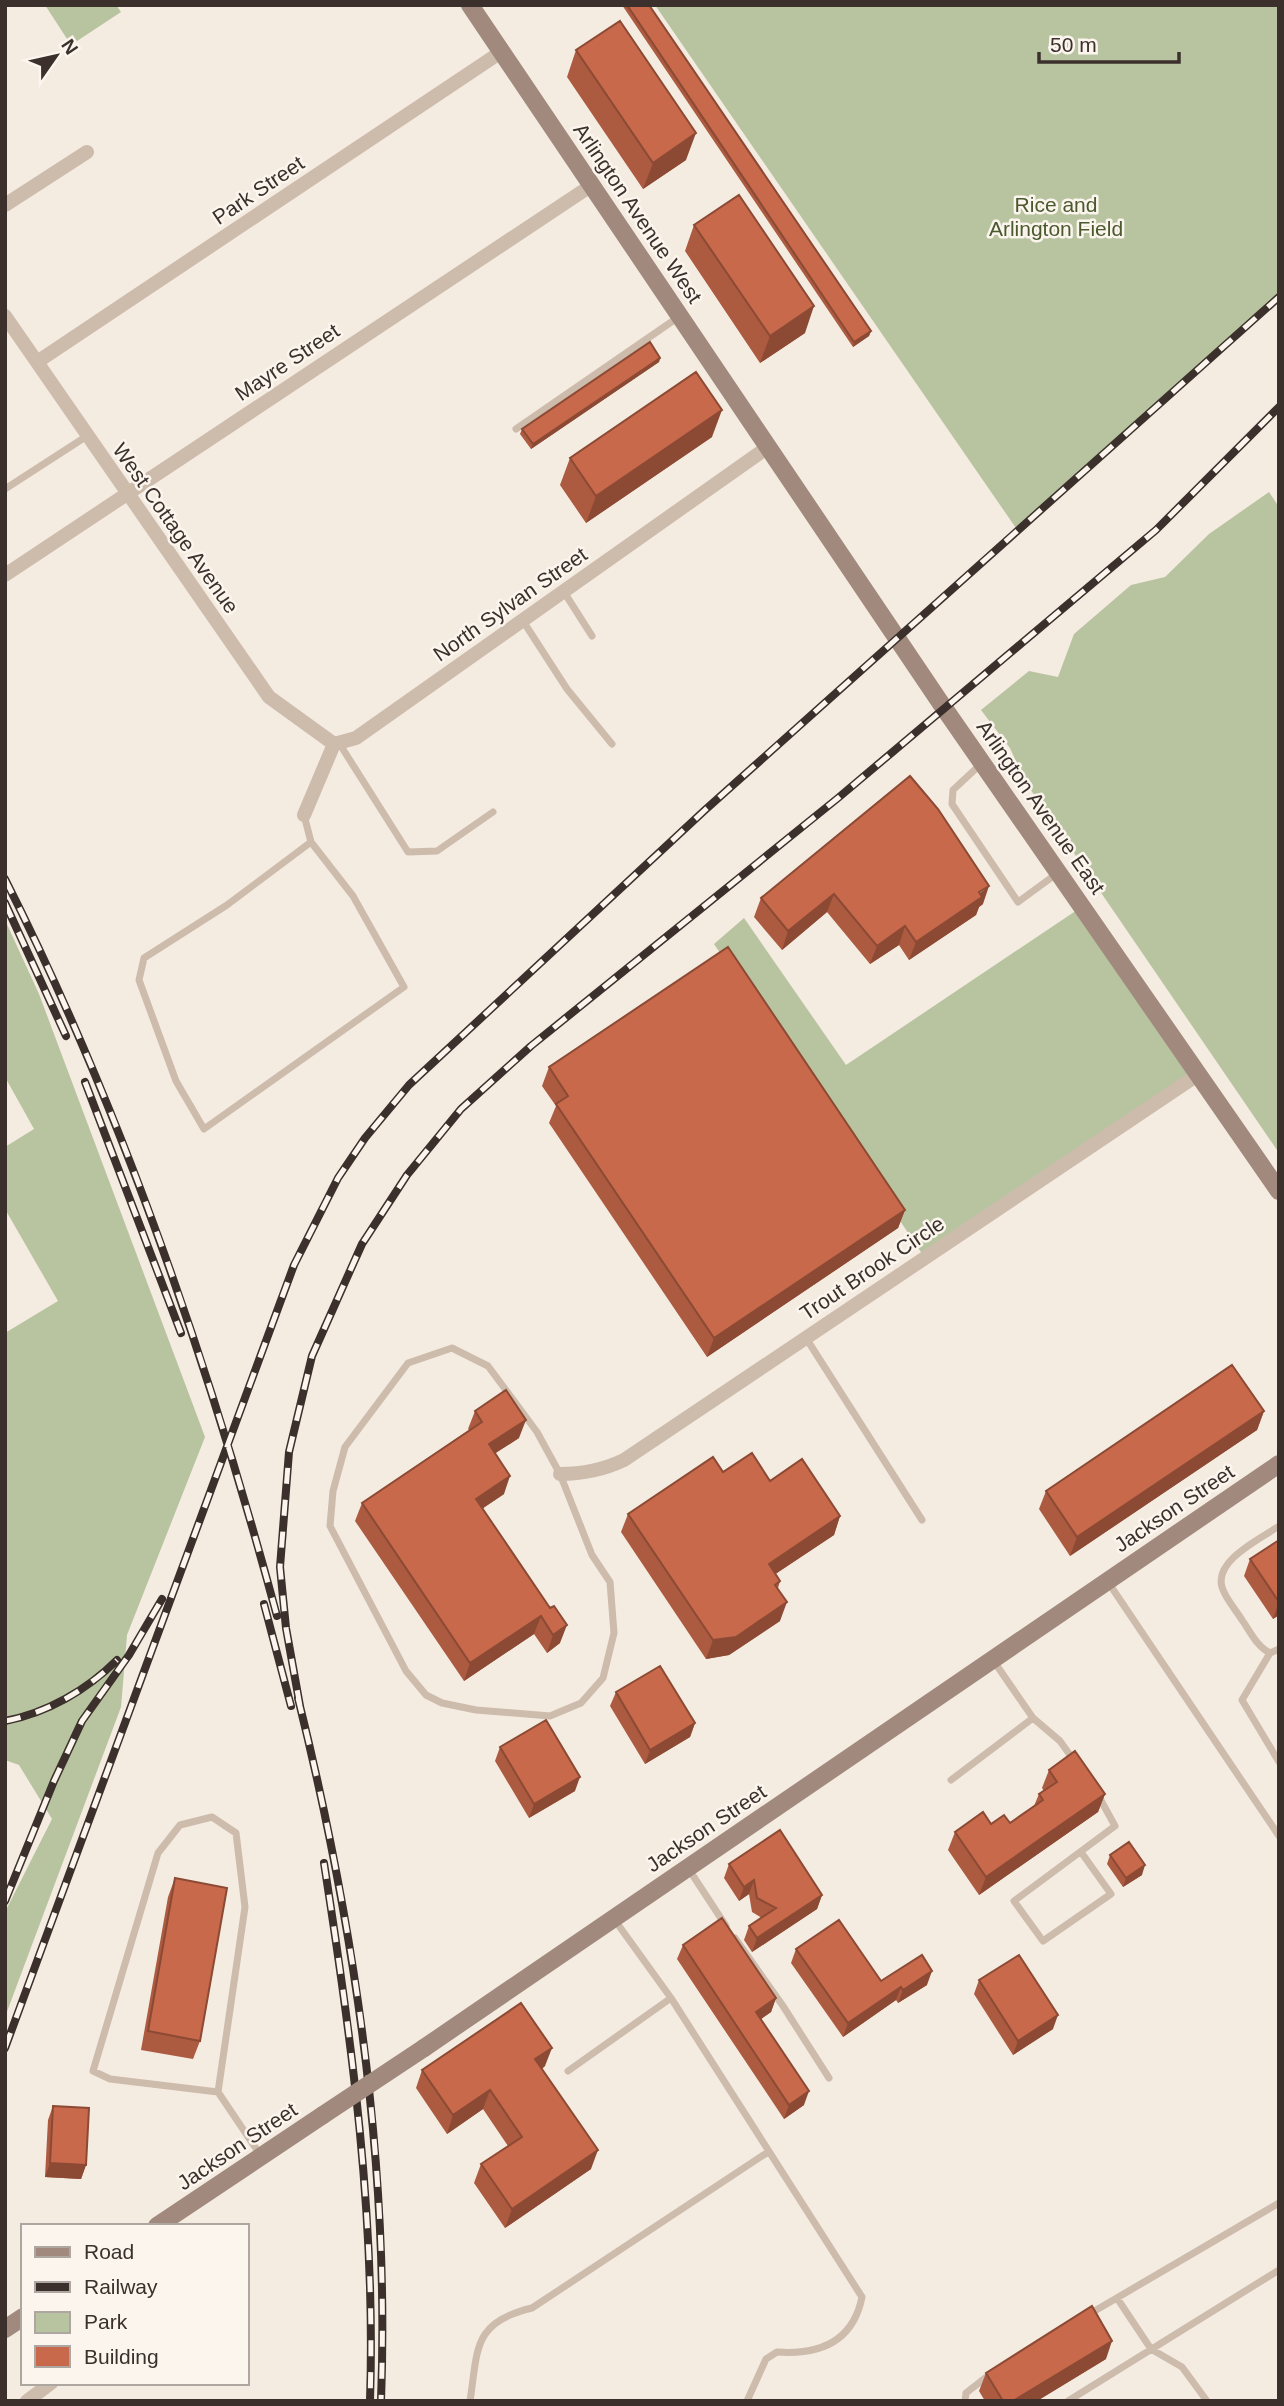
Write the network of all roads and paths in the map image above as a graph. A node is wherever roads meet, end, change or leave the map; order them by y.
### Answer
1 (470, 5) edge
2 (501, 52) junction
3 (87, 152) dead end
4 (592, 185) junction
5 (5, 205) edge
6 (5, 316) edge
7 (681, 316) junction
8 (37, 362) junction
9 (516, 429) dead end
10 (87, 436) junction
11 (768, 447) junction
12 (5, 489) edge
13 (126, 494) junction
14 (5, 575) edge
15 (564, 592) junction
16 (523, 621) junction
17 (592, 636) dead end
18 (336, 744) junction
19 (612, 744) dead end
20 (983, 762) junction
21 (493, 812) dead end
22 (304, 815) joint
23 (311, 842) junction
24 (1060, 872) junction
25 (1199, 1074) junction
26 (1279, 1191) edge
27 (806, 1338) junction
28 (1279, 1464) edge
29 (560, 1474) junction
30 (922, 1520) dead end
31 (1279, 1526) edge
32 (1108, 1581) junction
33 (1274, 1651) edge
34 (993, 1660) junction
35 (1279, 1662) edge
36 (1033, 1718) junction
37 (1279, 1762) edge
38 (1081, 1769) edge
39 (951, 1780) dead end
40 (1094, 1788) edge
41 (1279, 1836) edge
42 (1082, 1852) junction
43 (688, 1867) junction
44 (613, 1918) junction
45 (671, 1998) junction
46 (568, 2071) dead end
47 (829, 2078) dead end
48 (219, 2092) junction
49 (768, 2152) junction
50 (262, 2157) junction
51 (1279, 2203) edge
52 (160, 2224) edge
53 (1279, 2270) edge
54 (1117, 2298) junction
55 (21, 2318) edge
56 (1082, 2319) edge
57 (5, 2329) edge
58 (1151, 2349) junction
59 (992, 2373) edge
60 (48, 2385) edge
61 (27, 2401) edge
62 (471, 2401) edge
63 (747, 2401) edge
64 (965, 2401) edge
65 (1068, 2401) edge
66 (1207, 2401) edge

1 - 2 street, Arlington Avenue West
2 - 4 street, Arlington Avenue West
2 - 8 street, Park Street
3 - 5 street
4 - 7 street, Arlington Avenue West
4 - 13 street, Mayre Street
6 - 8 street, West Cottage Avenue
7 - 9 lane
7 - 11 street, Arlington Avenue West
8 - 10 street, West Cottage Avenue
10 - 12 lane
10 - 13 street, West Cottage Avenue
11 - 15 street, North Sylvan Street
11 - 20 street, Arlington Avenue East
13 - 14 street, Mayre Street
13 - 18 street, West Cottage Avenue
15 - 16 street, North Sylvan Street
15 - 17 lane
16 - 18 street, North Sylvan Street
16 - 19 lane
18 - 21 lane
18 - 22 street
20 - 24 street, Arlington Avenue East
20 - 24 lane
22 - 23 lane
23 - 23 lane
24 - 25 street, Arlington Avenue East
25 - 26 street, Arlington Avenue East
25 - 27 street, Trout Brook Circle
27 - 29 street, Trout Brook Circle
27 - 30 lane
28 - 32 street, Jackson Street
29 - 29 lane
31 - 33 lane
32 - 34 street, Jackson Street
32 - 41 lane
33 - 35 lane
33 - 37 lane
34 - 36 lane
34 - 43 street, Jackson Street
36 - 38 lane
36 - 39 lane
40 - 42 lane
42 - 42 lane
43 - 44 street, Jackson Street
43 - 47 lane
44 - 45 lane
44 - 50 street, Jackson Street, bridge
45 - 46 lane
45 - 49 lane
48 - 48 lane
48 - 50 lane
49 - 62 lane
49 - 63 lane
50 - 52 street, Jackson Street
51 - 54 lane
53 - 58 lane
54 - 56 lane
54 - 58 lane
55 - 57 street
58 - 65 lane
58 - 66 lane
59 - 64 lane
60 - 61 street

